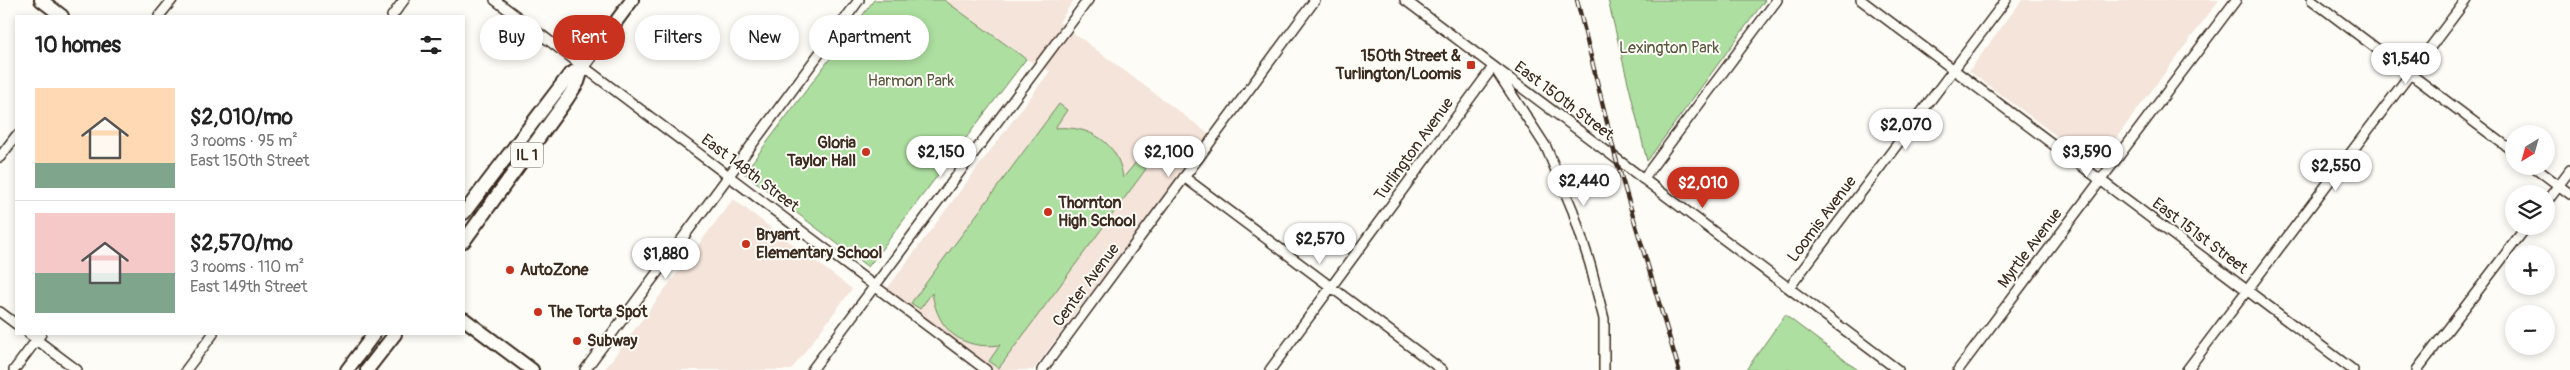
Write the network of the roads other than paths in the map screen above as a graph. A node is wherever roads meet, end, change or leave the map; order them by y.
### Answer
1 (40, 0) edge
2 (172, 0) edge
3 (404, 0) edge
4 (496, 0) edge
5 (632, 0) edge
6 (859, 0) edge
7 (1088, 0) edge
8 (1315, 0) edge
9 (1404, 0) edge
10 (1777, 0) edge
11 (1861, 0) edge
12 (2006, 0) edge
13 (2236, 0) edge
14 (2312, 0) edge
15 (2466, 0) edge
16 (61, 15) edge
17 (160, 15) edge
18 (393, 15) edge
19 (583, 66) junction
20 (1493, 67) junction
21 (1954, 70) junction
22 (2410, 74) junction
23 (15, 137) edge
24 (2505, 145) edge
25 (0, 157) edge
26 (2570, 170) edge
27 (2545, 175) edge
28 (728, 176) junction
29 (1184, 177) junction
30 (1643, 179) junction
31 (2101, 180) junction
32 (2559, 186) junction
33 (2555, 191) edge
34 (2570, 194) edge
35 (465, 212) edge
36 (2520, 235) edge
37 (465, 240) edge
38 (875, 287) junction
39 (1331, 288) junction
40 (1789, 288) junction
41 (2248, 290) junction
42 (0, 312) edge
43 (465, 319) edge
44 (15, 323) edge
45 (212, 335) edge
46 (373, 335) edge
47 (394, 335) edge
48 (36, 336) edge
49 (529, 369) edge
50 (14, 370) edge
51 (77, 370) edge
52 (186, 370) edge
53 (347, 370) edge
54 (367, 370) edge
55 (584, 370) edge
56 (812, 370) edge
57 (986, 370) edge
58 (1042, 370) edge
59 (1270, 370) edge
60 (1442, 370) edge
61 (1604, 370) edge
62 (1898, 370) edge
63 (1958, 370) edge
64 (2187, 370) edge
65 (2353, 370) edge
66 (2417, 370) edge

1 - 16 main road
2 - 17 street
3 - 18 street
4 - 19 street, East 148th Street
5 - 19 main road, IL 1
6 - 28 street
7 - 38 street
8 - 29 street, Center Avenue
9 - 20 street, East 150th Street
10 - 30 street
11 - 21 street, East 151st Street
12 - 21 street, Loomis Avenue
13 - 31 street, Myrtle Avenue
14 - 22 street
15 - 22 street
19 - 28 street, East 148th Street
19 - 35 main road, IL 1
19 - 37 main road, IL 1
20 - 30 street, East 150th Street
20 - 39 street, Turlington Avenue
20 - 61 street
21 - 31 street, East 151st Street
21 - 40 street, Loomis Avenue
22 - 24 street
22 - 41 street
23 - 25 street
26 - 32 street
27 - 32 street
28 - 38 street, East 148th Street
28 - 55 street
29 - 39 street
29 - 58 street, Center Avenue
30 - 40 street, East 150th Street
31 - 41 street, East 151st Street
31 - 63 street, Myrtle Avenue
32 - 33 street
32 - 34 street
36 - 66 street
38 - 56 street
38 - 57 street, East 148th Street
39 - 59 street, Turlington Avenue
39 - 60 street
40 - 62 street, East 150th Street
41 - 64 street
41 - 65 street, East 151st Street
42 - 44 street
43 - 49 main road
45 - 52 street
46 - 53 main road
47 - 54 main road
48 - 50 street
48 - 51 street

